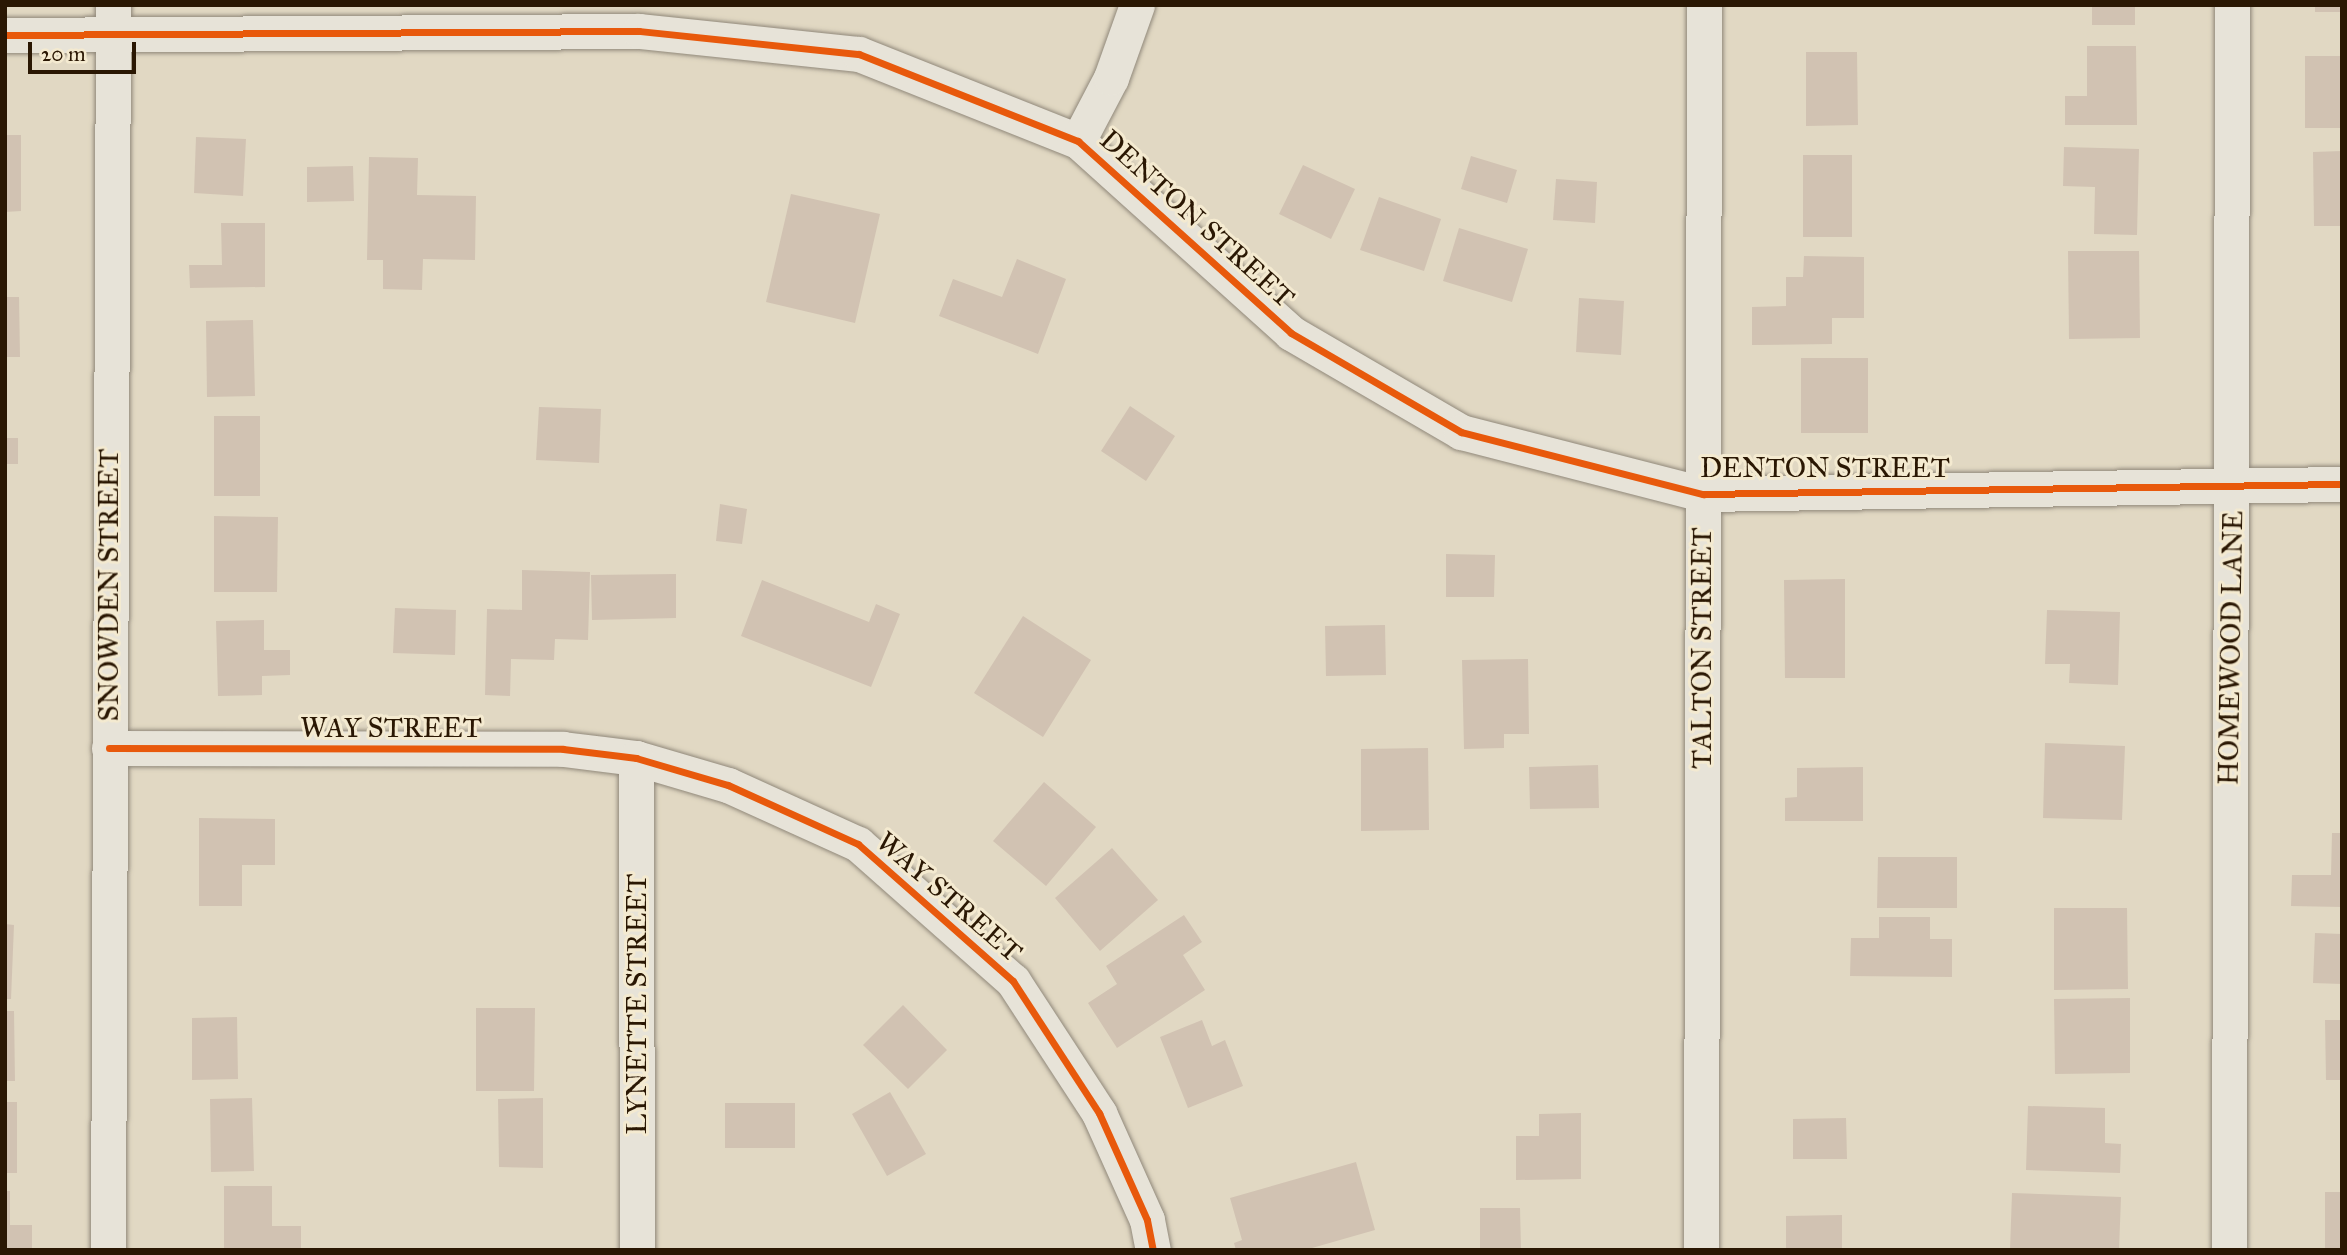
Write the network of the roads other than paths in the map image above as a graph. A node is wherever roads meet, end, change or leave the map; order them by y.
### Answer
1 (1137, 5) edge
2 (1704, 5) edge
3 (2232, 5) edge
4 (639, 18) edge
5 (113, 19) edge
6 (5, 35) edge
7 (1078, 141) junction
8 (2233, 483) junction
9 (2342, 484) edge
10 (1703, 494) junction
11 (108, 748) junction
12 (636, 758) junction
13 (108, 1250) edge
14 (637, 1250) edge
15 (1153, 1250) edge
16 (1701, 1250) edge
17 (2229, 1250) edge

1 - 7 street
2 - 10 street, TALTON STREET
3 - 8 street, HOMEWOOD LANE
4 - 5 street, DENTON STREET
4 - 7 street, DENTON STREET
5 - 6 street, DENTON STREET
5 - 11 street, SNOWDEN STREET
7 - 10 street, DENTON STREET
8 - 9 street, DENTON STREET
8 - 10 street, DENTON STREET
8 - 17 street, HOMEWOOD LANE
10 - 16 street, TALTON STREET
11 - 12 street, WAY STREET
11 - 13 street, SNOWDEN STREET
12 - 14 street, LYNETTE STREET
12 - 15 street, WAY STREET

